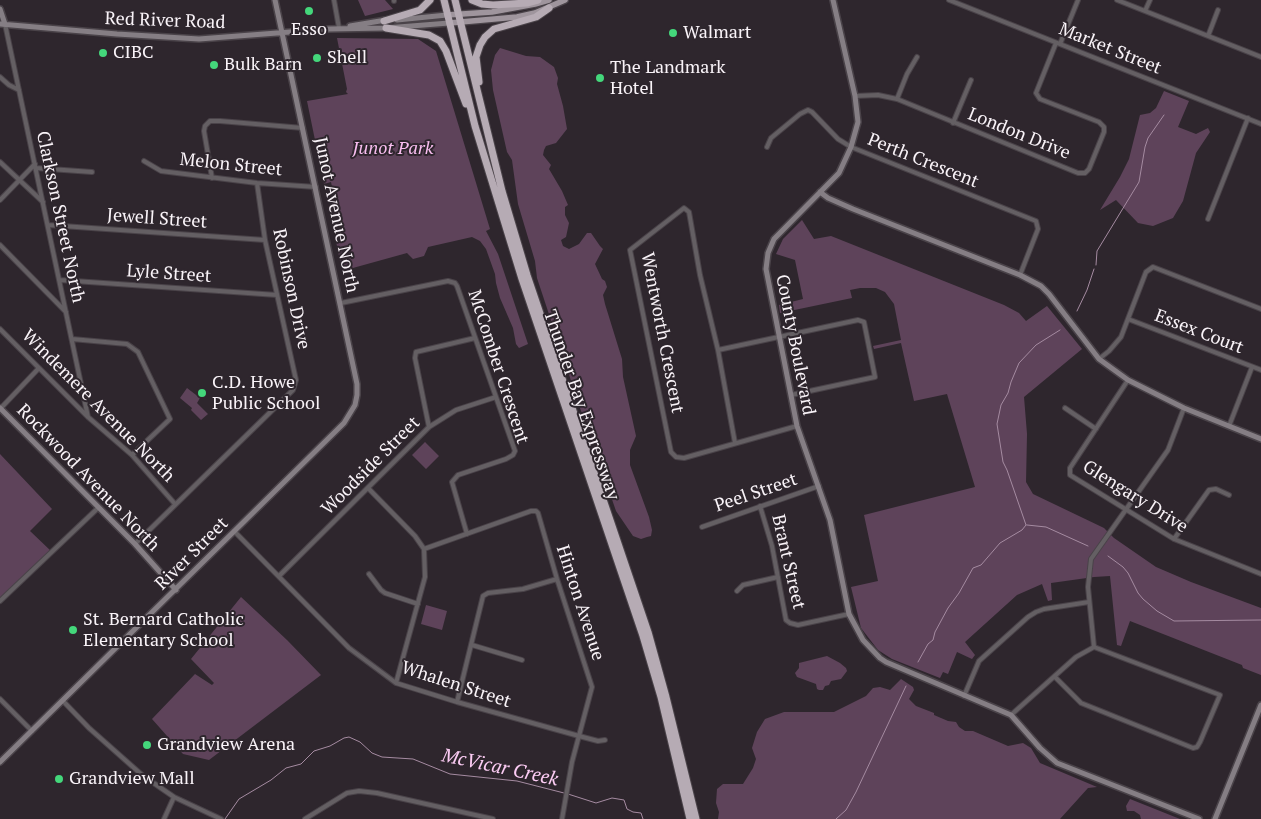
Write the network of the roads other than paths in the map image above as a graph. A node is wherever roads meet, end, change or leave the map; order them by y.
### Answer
1 (275, 0) edge
2 (334, 0) edge
3 (430, 0) edge
4 (444, 0) edge
5 (455, 0) edge
6 (472, 0) edge
7 (538, 0) edge
8 (565, 0) edge
9 (833, 0) edge
10 (949, 0) edge
11 (1078, 0) edge
12 (1117, 0) edge
13 (1150, 0) edge
14 (549, 4) edge
15 (0, 9) edge
16 (1218, 10) dead end
17 (1145, 11) junction
18 (458, 15) junction
19 (448, 19) junction
20 (460, 23) junction
21 (2, 24) edge
22 (385, 24) junction
23 (339, 28) junction
24 (330, 30) junction
25 (282, 33) junction
26 (1208, 36) junction
27 (1058, 43) junction
28 (917, 57) dead end
29 (1261, 57) edge
30 (0, 77) edge
31 (971, 80) dead end
32 (19, 90) junction
33 (855, 96) junction
34 (897, 99) junction
35 (1248, 118) junction
36 (484, 120) junction
37 (953, 123) junction
38 (1261, 124) edge
39 (475, 126) junction
40 (303, 128) junction
41 (767, 147) dead end
42 (851, 147) junction
43 (144, 161) dead end
44 (0, 162) edge
45 (36, 166) junction
46 (92, 172) dead end
47 (212, 178) junction
48 (19, 181) junction
49 (257, 183) junction
50 (316, 187) junction
51 (820, 192) junction
52 (0, 200) edge
53 (43, 202) junction
54 (1208, 219) dead end
55 (48, 225) junction
56 (265, 240) junction
57 (0, 245) edge
58 (1020, 275) junction
59 (60, 280) junction
60 (277, 295) junction
61 (341, 304) junction
62 (1261, 308) edge
63 (66, 312) junction
64 (1128, 320) junction
65 (0, 329) edge
66 (778, 337) junction
67 (475, 338) junction
68 (72, 339) junction
69 (718, 350) junction
70 (1099, 359) junction
71 (1252, 367) junction
72 (39, 368) junction
73 (1261, 370) edge
74 (1128, 380) junction
75 (791, 395) junction
76 (496, 397) junction
77 (355, 403) joint
78 (1065, 408) dead end
79 (1184, 408) junction
80 (0, 409) edge
81 (88, 417) junction
82 (797, 426) junction
83 (1229, 426) junction
84 (429, 427) junction
85 (1096, 428) junction
86 (1261, 439) edge
87 (735, 443) junction
88 (132, 455) junction
89 (819, 486) junction
90 (368, 488) junction
91 (1229, 495) dead end
92 (175, 504) junction
93 (760, 506) junction
94 (98, 508) junction
95 (1126, 509) junction
96 (702, 527) dead end
97 (234, 531) junction
98 (467, 534) junction
99 (1174, 540) junction
100 (134, 544) junction
101 (424, 548) junction
102 (369, 574) dead end
103 (1261, 574) edge
104 (279, 576) junction
105 (778, 577) junction
106 (557, 579) junction
107 (176, 590) junction
108 (737, 591) dead end
109 (0, 600) edge
110 (1089, 602) junction
111 (418, 604) junction
112 (850, 614) junction
113 (472, 645) junction
114 (1094, 647) junction
115 (522, 660) dead end
116 (1054, 677) junction
117 (396, 683) junction
118 (964, 696) junction
119 (0, 699) edge
120 (63, 701) junction
121 (457, 702) junction
122 (1261, 705) edge
123 (1011, 715) junction
124 (32, 731) junction
125 (579, 736) junction
126 (605, 740) dead end
127 (0, 762) edge
128 (174, 797) junction
129 (164, 819) edge
130 (220, 819) edge
131 (304, 819) edge
132 (493, 819) edge
133 (562, 819) edge
134 (690, 819) edge
135 (696, 819) edge
136 (1199, 819) edge
137 (1215, 819) edge

1 - 25 street, Junot Avenue North
2 - 23 street
3 - 22 highway
4 - 19 highway, Thunder Bay Expressway
5 - 18 highway, Thunder Bay Expressway
6 - 7 highway
8 - 14 main road
9 - 33 street, County Boulevard
10 - 27 street, Market Street
11 - 27 street
12 - 17 street
13 - 17 street
14 - 18 main road
14 - 20 main road
14 - 36 highway
15 - 21 street
16 - 26 street
17 - 26 street
18 - 19 main road
18 - 20 highway, Thunder Bay Expressway
19 - 20 main road
19 - 22 street
19 - 39 highway, Thunder Bay Expressway
20 - 36 highway, Thunder Bay Expressway
21 - 25 street, Red River Road
21 - 32 street, Clarkson Street North
22 - 23 street
22 - 24 street
22 - 39 highway
23 - 24 street
24 - 25 street, Red River Road
25 - 40 street, Junot Avenue North
26 - 29 street
27 - 35 street, Market Street
27 - 37 street, London Drive
28 - 34 street
30 - 32 street
31 - 37 street
32 - 45 street, Clarkson Street North
33 - 34 street, London Drive
33 - 42 street, County Boulevard
34 - 37 street, London Drive
35 - 38 street, Market Street
35 - 54 street
36 - 135 highway, Thunder Bay Expressway
39 - 134 highway, Thunder Bay Expressway
40 - 47 street
40 - 50 street, Junot Avenue North
41 - 42 street, Perth Crescent
42 - 51 street, County Boulevard
42 - 58 street, Perth Crescent
43 - 47 street, Melon Street
44 - 48 street
45 - 46 street
45 - 48 street
45 - 53 street, Clarkson Street North
47 - 49 street, Melon Street
48 - 52 street
48 - 53 street
49 - 50 street, Melon Street
49 - 56 street, Robinson Drive
50 - 61 street, Junot Avenue North
51 - 58 street
51 - 66 street, County Boulevard
53 - 55 street, Clarkson Street North
55 - 56 street, Jewell Street
55 - 59 street, Clarkson Street North
56 - 60 street, Robinson Drive
57 - 63 street
58 - 70 street
59 - 60 street, Lyle Street
59 - 63 street, Clarkson Street North
60 - 92 street, Robinson Drive
61 - 67 street, McComber Crescent
61 - 77 street, Junot Avenue North
62 - 64 street, Essex Court
63 - 68 street, Clarkson Street North
64 - 70 street, Essex Court
64 - 71 street, Essex Court
65 - 72 street, Windemere Avenue North
66 - 69 street
66 - 75 street, County Boulevard
66 - 75 street
67 - 76 street, McComber Crescent
67 - 84 street
68 - 81 street, Clarkson Street North
68 - 88 street
69 - 87 street, Wentworth Crescent
69 - 87 street, Wentworth Crescent
70 - 74 street
71 - 73 street, Essex Court
71 - 83 street
72 - 80 street
72 - 81 street, Windemere Avenue North
74 - 79 street
74 - 85 street, Glengary Drive
75 - 82 street, County Boulevard
76 - 84 street, Woodside Street
76 - 98 street, McComber Crescent
77 - 97 street, River Street
78 - 85 street
79 - 83 street
79 - 95 street
80 - 94 street, Rockwood Avenue North
81 - 88 street, Windemere Avenue North
82 - 87 street, Wentworth Crescent
82 - 89 street, County Boulevard
83 - 86 street
84 - 90 street, Woodside Street
85 - 95 street, Glengary Drive
88 - 92 street, Windemere Avenue North
89 - 93 street, Peel Street
89 - 112 street, County Boulevard
90 - 101 street
90 - 104 street, Woodside Street
91 - 99 street
92 - 100 street, Robinson Drive
93 - 96 street, Peel Street
93 - 105 street, Brant Street
94 - 100 street, Rockwood Avenue North
94 - 109 street
95 - 99 street, Glengary Drive
95 - 110 street
97 - 104 street, Whalen Street
97 - 107 street, River Street
98 - 101 street, Hinton Avenue
98 - 106 street, Hinton Avenue
99 - 103 street, Glengary Drive
100 - 107 street, Rockwood Avenue North
101 - 111 street
102 - 111 street
104 - 117 street, Whalen Street
105 - 108 street
105 - 112 street, Brant Street
106 - 113 street
106 - 125 street, Hinton Avenue
107 - 120 street, River Street
110 - 114 street
110 - 118 street
111 - 117 street
112 - 118 street, County Boulevard
113 - 115 street
113 - 121 street
114 - 116 street
114 - 116 street
116 - 123 street
117 - 121 street, Whalen Street
118 - 123 street, County Boulevard
119 - 124 street
120 - 124 street, River Street
120 - 128 street
121 - 125 street, Whalen Street
122 - 137 street
123 - 136 street, County Boulevard
124 - 127 street, River Street
125 - 126 street, Whalen Street
125 - 133 street, Hinton Avenue
128 - 129 street
128 - 130 street
131 - 132 street

